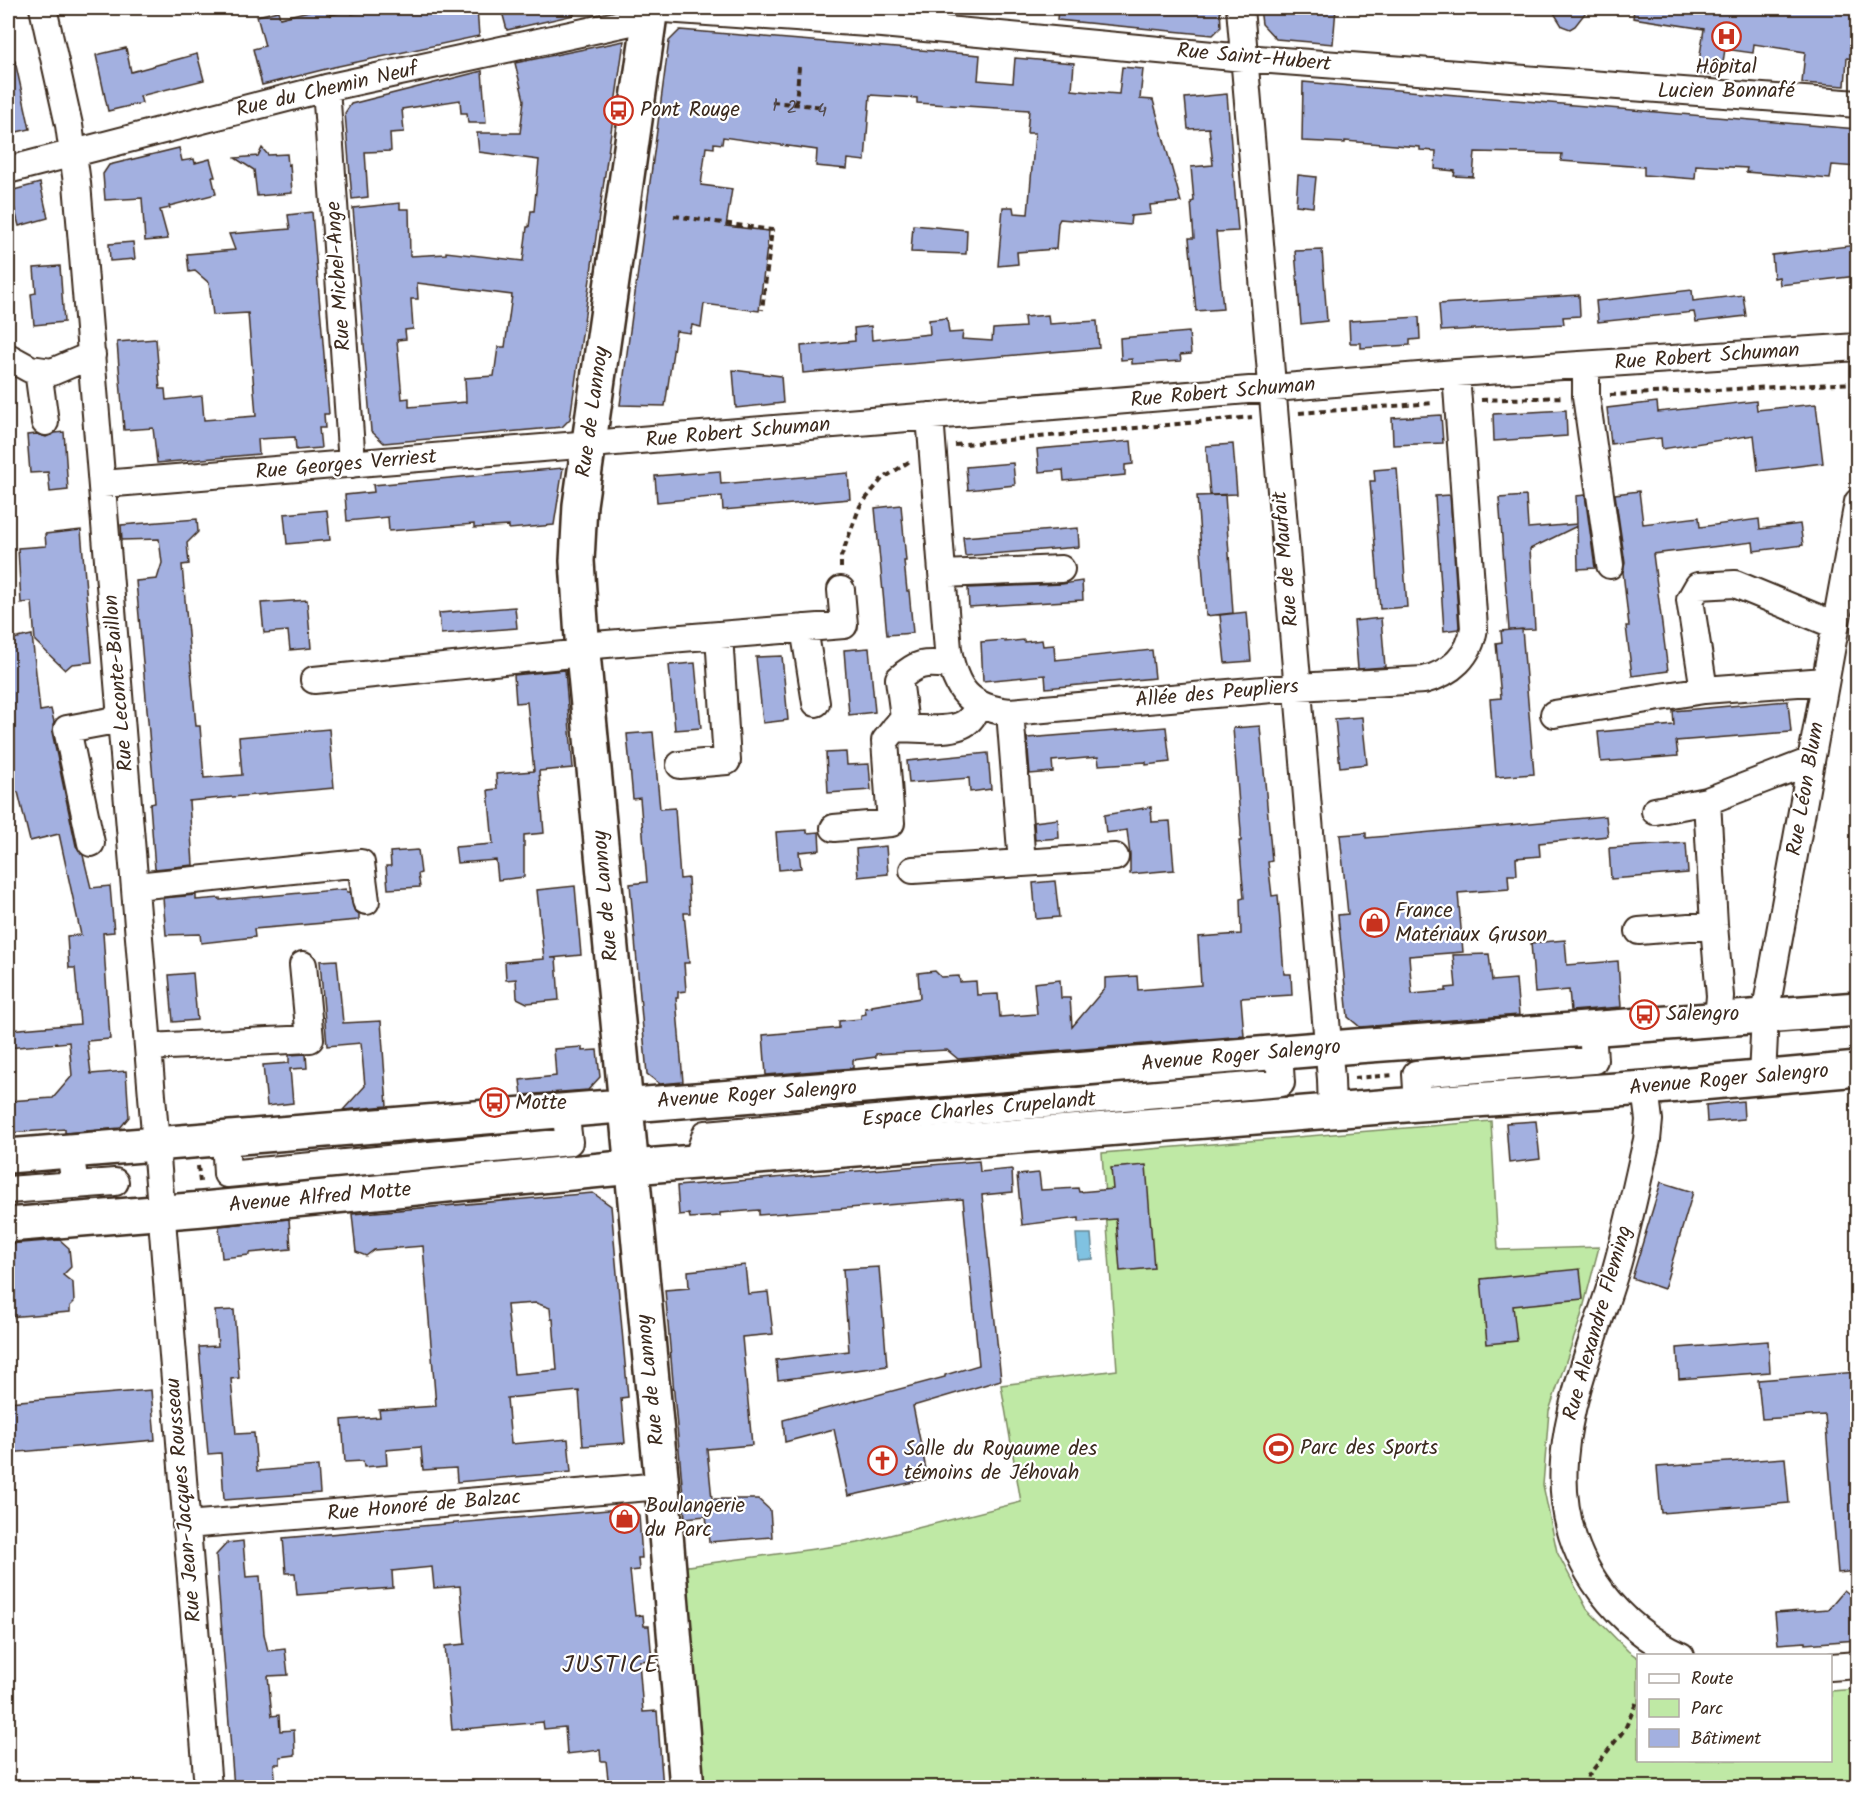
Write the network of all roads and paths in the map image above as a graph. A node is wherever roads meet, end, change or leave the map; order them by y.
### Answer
1 (43, 8) edge
2 (1240, 8) edge
3 (650, 11) edge
4 (884, 16) edge
5 (1244, 58) junction
6 (799, 67) dead end
7 (326, 88) junction
8 (772, 102) dead end
9 (796, 104) junction
10 (1857, 104) edge
11 (826, 107) dead end
12 (74, 154) junction
13 (8, 170) edge
14 (674, 216) dead end
15 (762, 310) dead end
16 (1857, 347) edge
17 (92, 355) junction
18 (8, 357) edge
19 (1586, 365) junction
20 (38, 370) junction
21 (1456, 374) junction
22 (1857, 383) edge
23 (1272, 389) junction
24 (1586, 396) junction
25 (1459, 401) junction
26 (1274, 415) junction
27 (930, 416) junction
28 (45, 422) dead end
29 (588, 445) junction
30 (932, 447) junction
31 (352, 464) junction
32 (103, 484) junction
33 (1857, 502) edge
34 (1610, 565) dead end
35 (1061, 568) dead end
36 (943, 574) junction
37 (841, 590) joint
38 (1835, 625) junction
39 (804, 628) junction
40 (719, 635) junction
41 (583, 649) junction
42 (951, 665) junction
43 (314, 680) dead end
44 (1826, 681) junction
45 (1297, 687) junction
46 (1704, 690) junction
47 (816, 703) dead end
48 (979, 705) junction
49 (1010, 712) junction
50 (1554, 714) dead end
51 (121, 719) junction
52 (896, 728) junction
53 (1811, 761) junction
54 (680, 765) dead end
55 (1707, 801) junction
56 (1655, 811) dead end
57 (834, 828) dead end
58 (91, 843) dead end
59 (1115, 856) dead end
60 (1022, 863) junction
61 (913, 870) dead end
62 (136, 886) junction
63 (366, 901) dead end
64 (1713, 925) junction
65 (1639, 931) dead end
66 (303, 965) dead end
67 (1857, 1009) edge
68 (1765, 1016) junction
69 (1718, 1019) junction
70 (1592, 1030) junction
71 (149, 1047) junction
72 (1328, 1049) junction
73 (1857, 1069) edge
74 (1761, 1077) junction
75 (1049, 1088) junction
76 (1417, 1089) junction
77 (1645, 1089) junction
78 (626, 1106) junction
79 (1332, 1112) junction
80 (210, 1140) junction
81 (156, 1144) junction
82 (70, 1151) junction
83 (8, 1156) edge
84 (696, 1163) junction
85 (632, 1167) junction
86 (115, 1182) dead end
87 (75, 1185) junction
88 (8, 1190) edge
89 (203, 1209) junction
90 (161, 1213) junction
91 (8, 1225) edge
92 (662, 1486) junction
93 (186, 1525) junction
94 (1678, 1654) edge
95 (1857, 1665) edge
96 (1832, 1667) edge
97 (1637, 1700) edge
98 (208, 1788) edge
99 (687, 1788) edge
100 (1585, 1788) edge

1 - 12 street, Rue Leconte-Baillon
2 - 5 street, Rue de Maufait
3 - 4 street, Rue Saint-Hubert
3 - 7 street, Rue du Chemin Neuf
3 - 29 main road, Rue de Lannoy
4 - 5 street, Rue Saint-Hubert
5 - 10 street, Rue Saint-Hubert
5 - 23 street, Rue de Maufait
6 - 9 path
7 - 12 street, Rue du Chemin Neuf
7 - 31 street, Rue Michel-Ange
8 - 9 path
9 - 11 path
12 - 13 street, Rue du Chemin Neuf
12 - 17 street, Rue Leconte-Baillon
14 - 15 path
16 - 19 street, Rue Robert Schuman
17 - 20 street
17 - 32 street, Rue Leconte-Baillon
18 - 20 street
19 - 21 street, Rue Robert Schuman
19 - 24 street
20 - 28 street
21 - 23 street, Rue Robert Schuman
21 - 25 street, Allée des Peupliers
22 - 24 path
23 - 26 street, Rue de Maufait
23 - 27 street, Rue Robert Schuman
24 - 25 path
24 - 34 street
25 - 26 path
25 - 45 street, Allée des Peupliers
26 - 30 path
26 - 45 street, Rue de Maufait
27 - 29 street, Rue Robert Schuman
27 - 30 street
29 - 31 street, Rue Georges Verriest
29 - 41 main road, Rue de Lannoy
30 - 36 street
30 - 37 path
31 - 32 street, Rue Georges Verriest
32 - 51 street, Rue Leconte-Baillon
33 - 38 street, Rue Léon Blum
35 - 36 street
36 - 42 street
37 - 39 street
38 - 44 street, Rue Léon Blum
38 - 46 street
39 - 40 street
39 - 47 street
40 - 41 street
40 - 54 street
41 - 43 street
41 - 78 main road, Rue de Lannoy
42 - 48 street
42 - 52 street
44 - 46 street
44 - 53 street, Rue Léon Blum
45 - 49 street, Allée des Peupliers
45 - 72 street, Rue de Maufait
46 - 50 street
48 - 49 street, Allée des Peupliers
48 - 52 street
49 - 60 street
51 - 58 street
51 - 62 street, Rue Leconte-Baillon
52 - 57 street
53 - 55 street
53 - 68 street, Rue Léon Blum
55 - 56 street
55 - 64 street
59 - 60 street
60 - 61 street
62 - 63 street
62 - 71 street, Rue Leconte-Baillon
64 - 65 street
64 - 69 street
66 - 71 street
67 - 68 main road, Avenue Roger Salengro
68 - 69 main road, Avenue Roger Salengro
68 - 74 street, Rue Léon Blum
69 - 70 main road, Avenue Roger Salengro
70 - 72 main road, Avenue Roger Salengro
70 - 76 street
71 - 81 street, Rue Leconte-Baillon
72 - 75 main road, Avenue Roger Salengro
72 - 79 street, Rue de Maufait
73 - 74 main road, Avenue Roger Salengro
74 - 77 main road, Avenue Roger Salengro
75 - 78 main road, Avenue Roger Salengro
75 - 84 street, Espace Charles Crupelandt
76 - 77 main road, Avenue Roger Salengro
76 - 79 main road, Avenue Roger Salengro
77 - 94 street, Rue Alexandre Fleming
78 - 80 main road
78 - 85 main road, Rue de Lannoy
79 - 84 main road, Avenue Roger Salengro
80 - 81 main road
80 - 89 path
81 - 82 main road
81 - 90 street, Rue Leconte-Baillon
82 - 83 main road
82 - 87 street
84 - 85 main road, Avenue Roger Salengro
85 - 89 main road, Avenue Alfred Motte
85 - 92 main road, Rue de Lannoy
86 - 87 street
87 - 88 street
89 - 90 main road, Avenue Alfred Motte
90 - 91 main road, Avenue Alfred Motte
90 - 93 street, Rue Jean-Jacques Rousseau
92 - 93 street, Rue Honoré de Balzac
92 - 99 main road, Rue de Lannoy
93 - 98 street, Rue Jean-Jacques Rousseau
95 - 96 street
97 - 100 path

